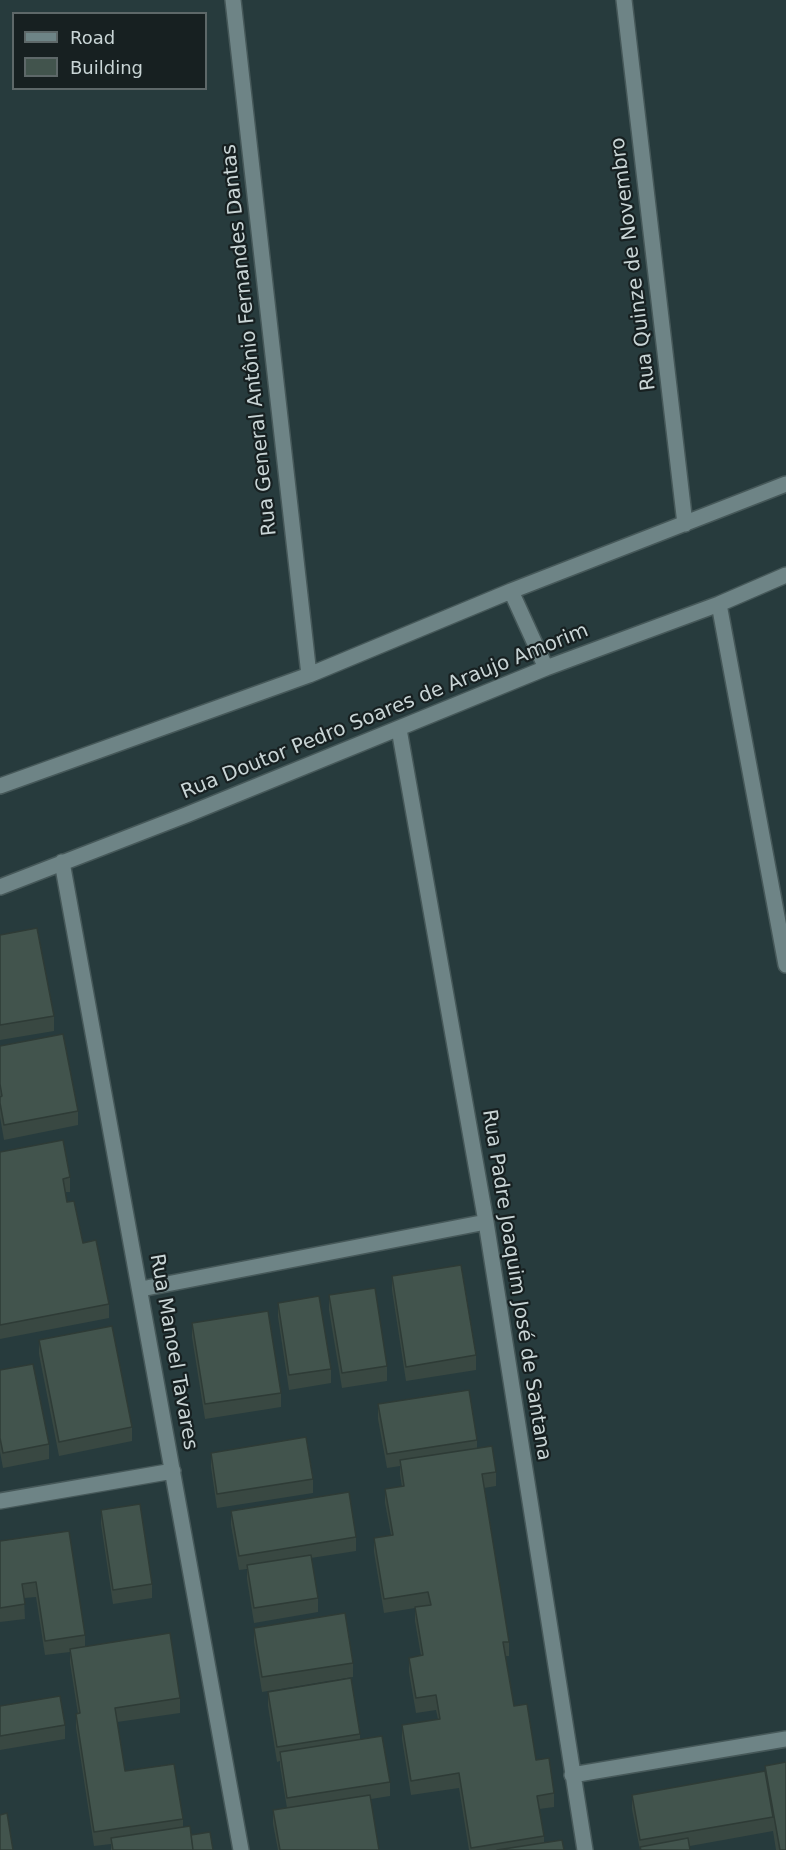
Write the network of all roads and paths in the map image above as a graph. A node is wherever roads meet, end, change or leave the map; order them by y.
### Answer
1 (233, 0) edge
2 (624, 0) edge
3 (786, 484) edge
4 (685, 524) junction
5 (786, 575) edge
6 (511, 591) junction
7 (719, 604) junction
8 (546, 668) junction
9 (309, 675) junction
10 (399, 729) junction
11 (0, 786) edge
12 (62, 862) junction
13 (0, 887) edge
14 (786, 965) edge
15 (486, 1222) junction
16 (141, 1289) junction
17 (173, 1471) junction
18 (0, 1501) edge
19 (786, 1739) edge
20 (572, 1775) junction
21 (241, 1850) edge
22 (585, 1850) edge

1 - 9 street, Rua General Antônio Fernandes Dantas
2 - 4 street, Rua Quinze de Novembro
3 - 4 street
4 - 6 street
5 - 7 street, Rua Doutor Pedro Soares de Araujo Amorim
6 - 8 street
6 - 9 street
7 - 8 street, Rua Doutor Pedro Soares de Araujo Amorim
7 - 14 street
8 - 10 street, Rua Doutor Pedro Soares de Araujo Amorim
9 - 11 street
10 - 12 street, Rua Doutor Pedro Soares de Araujo Amorim
10 - 15 street, Rua Padre Joaquim José de Santana
12 - 13 street, Rua Doutor Pedro Soares de Araujo Amorim
12 - 16 street, Rua Manoel Tavares
15 - 16 street
15 - 20 street, Rua Padre Joaquim José de Santana
16 - 17 street, Rua Manoel Tavares
17 - 18 street
17 - 21 street, Rua Manoel Tavares
19 - 20 street
20 - 22 street, Rua Padre Joaquim José de Santana

